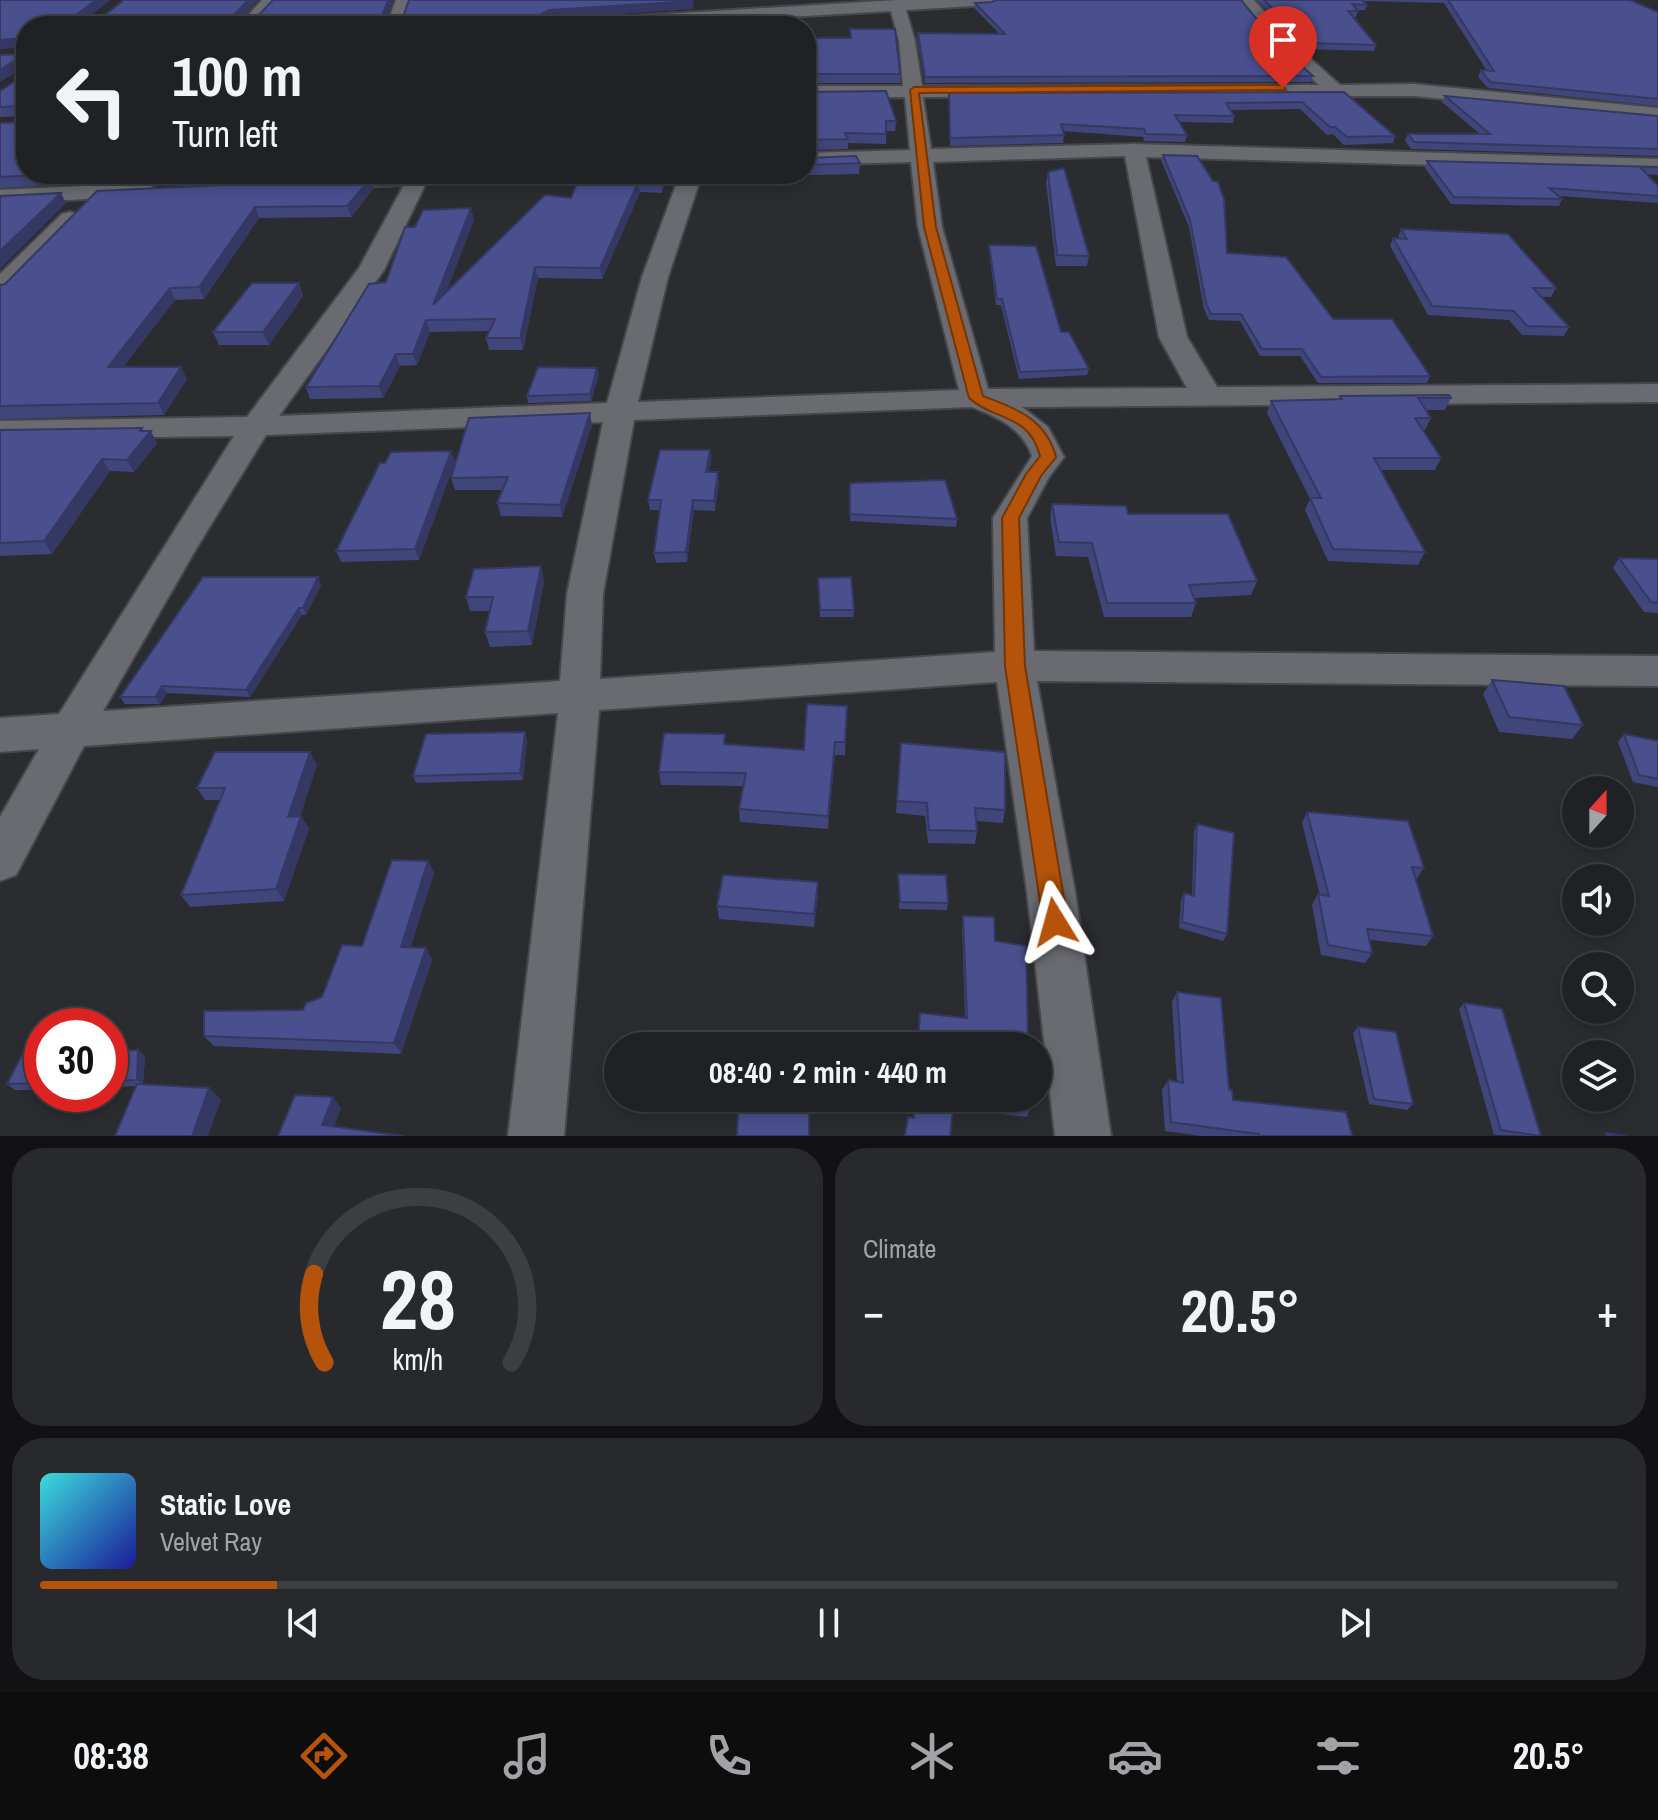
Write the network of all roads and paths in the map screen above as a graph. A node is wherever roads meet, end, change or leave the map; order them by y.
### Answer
1 (271, 0) edge
2 (990, 0) edge
3 (1246, 0) edge
4 (897, 5) junction
5 (706, 14) edge
6 (256, 16) edge
7 (680, 16) edge
8 (1333, 88) junction
9 (914, 90) junction
10 (816, 92) edge
11 (1658, 114) edge
12 (1134, 150) junction
13 (922, 154) junction
14 (816, 159) edge
15 (1658, 165) edge
16 (97, 184) edge
17 (103, 184) edge
18 (116, 184) edge
19 (415, 184) edge
20 (688, 184) edge
21 (173, 189) edge
22 (0, 197) edge
23 (0, 288) edge
24 (1658, 393) edge
25 (1207, 396) junction
26 (976, 398) junction
27 (620, 412) junction
28 (256, 426) junction
29 (0, 430) edge
30 (1015, 666) junction
31 (1658, 671) edge
32 (580, 693) junction
33 (71, 730) junction
34 (0, 735) edge
35 (0, 860) edge
36 (536, 1136) edge
37 (1083, 1136) edge

1 - 6 street
2 - 4 street
3 - 8 street
4 - 5 street
4 - 9 street
5 - 7 street
8 - 9 street
8 - 11 street
9 - 10 street
9 - 13 street
12 - 13 street
12 - 15 street
12 - 25 street
13 - 14 street
13 - 26 street
16 - 22 street
17 - 23 street
18 - 21 street
19 - 28 street
20 - 27 street
24 - 25 street
25 - 26 street
26 - 27 street
26 - 30 street
27 - 28 street
27 - 32 street
28 - 29 street
28 - 33 street
30 - 31 street
30 - 32 street
30 - 37 street
32 - 33 street
32 - 36 street
33 - 34 street
33 - 35 street

